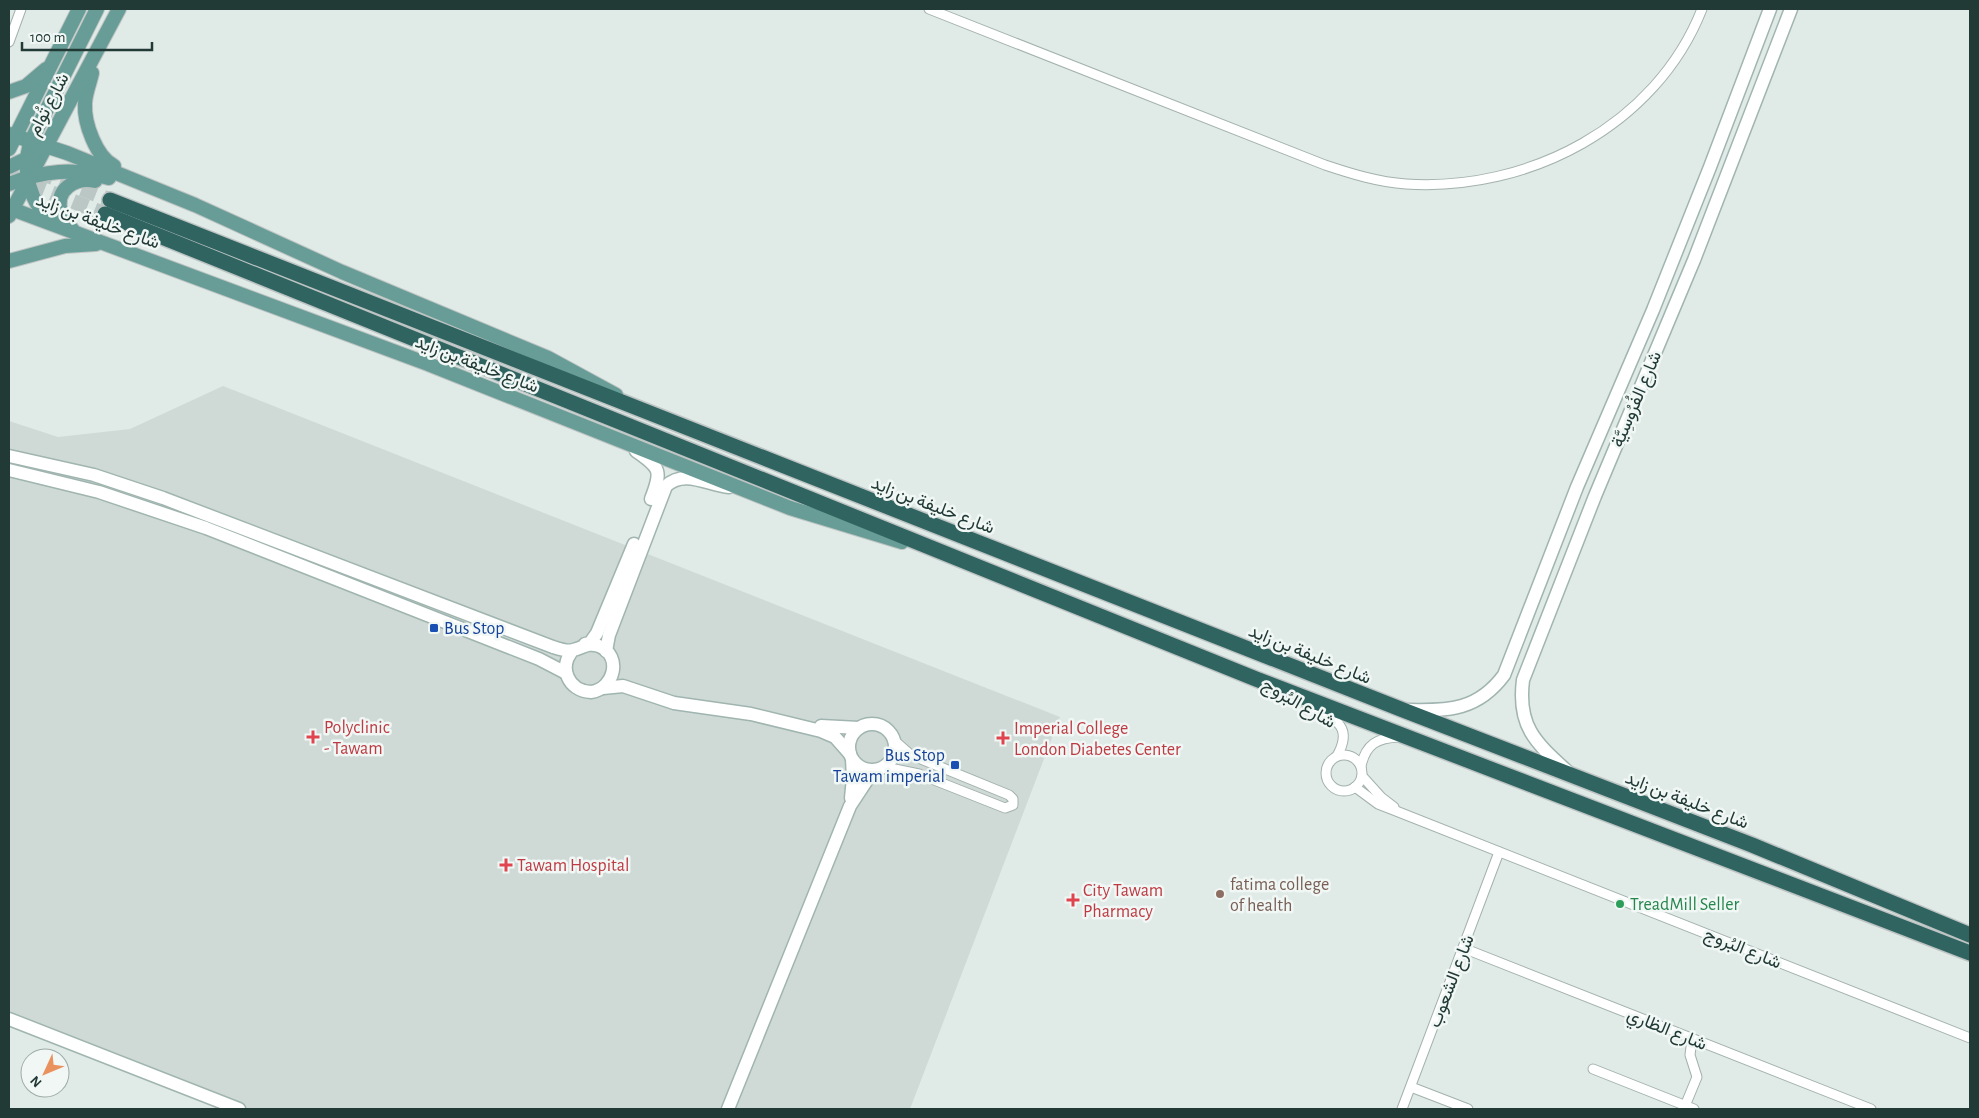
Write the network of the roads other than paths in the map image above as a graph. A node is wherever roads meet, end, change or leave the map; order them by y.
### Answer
1 (21, 9) edge
2 (79, 9) edge
3 (97, 9) edge
4 (119, 9) edge
5 (929, 9) edge
6 (1702, 9) edge
7 (1770, 9) edge
8 (1791, 9) edge
9 (9, 42) edge
10 (95, 58) junction
11 (52, 64) junction
12 (9, 92) edge
13 (11, 140) edge
14 (31, 141) junction
15 (47, 146) junction
16 (26, 159) junction
17 (9, 167) edge
18 (1710, 168) junction
19 (28, 178) junction
20 (121, 182) junction
21 (9, 184) edge
22 (165, 192) junction
23 (10, 211) edge
24 (68, 230) junction
25 (106, 244) junction
26 (1694, 260) junction
27 (9, 261) edge
28 (636, 408) junction
29 (627, 443) junction
30 (9, 456) edge
31 (9, 470) edge
32 (738, 488) junction
33 (933, 548) junction
34 (398, 587) junction
35 (359, 588) junction
36 (585, 644) junction
37 (573, 650) junction
38 (606, 652) junction
39 (613, 663) junction
40 (566, 674) junction
41 (1256, 679) junction
42 (603, 688) junction
43 (1403, 710) junction
44 (859, 728) junction
45 (1405, 736) junction
46 (894, 740) junction
47 (1338, 756) junction
48 (851, 757) junction
49 (1361, 766) junction
50 (879, 769) junction
51 (1362, 776) junction
52 (1574, 777) junction
53 (1355, 787) junction
54 (850, 806) junction
55 (1405, 813) junction
56 (1499, 852) junction
57 (1970, 935) edge
58 (1463, 948) junction
59 (1970, 953) edge
60 (9, 1019) edge
61 (1692, 1038) junction
62 (1970, 1038) edge
63 (1593, 1069) dead end
64 (1411, 1087) junction
65 (1689, 1108) edge
66 (239, 1109) edge
67 (728, 1109) edge
68 (1402, 1109) edge
69 (1468, 1109) edge
70 (1871, 1109) edge

1 - 9 street
2 - 11 main road, شارع تُوام
3 - 14 main road
4 - 10 main road, شارع تُوام
5 - 6 street
7 - 18 street, شارع الفُرُوسِيَّة
8 - 26 street, شارع الفُرُوسِيَّة
10 - 15 main road, شارع تُوام
10 - 22 main road
11 - 12 main road
11 - 13 main road, شارع تُوام
13 - 14 main road, شارع خليفة بن زايد
14 - 15 main road, شارع خليفة بن زايد
14 - 16 main road
15 - 16 main road
15 - 19 main road, شارع تُوام
15 - 22 main road, شارع خليفة بن زايد
16 - 17 main road
16 - 19 main road
18 - 26 street
18 - 43 street, شارع الفُرُوسِيَّة
19 - 20 main road
19 - 21 main road
19 - 23 main road, شارع تُوام
19 - 24 main road
20 - 22 main road
20 - 24 main road
22 - 28 main road, شارع خليفة بن زايد
23 - 24 main road, شارع خليفة بن زايد
24 - 25 main road, شارع خليفة بن زايد
25 - 27 main road
25 - 29 main road, شارع خليفة بن زايد
26 - 52 street, شارع الفُرُوسِيَّة
28 - 33 highway, شارع خليفة بن زايد
28 - 43 highway, شارع خليفة بن زايد
29 - 32 main road, شارع خليفة بن زايد
29 - 36 street
30 - 34 street
31 - 35 street
32 - 33 main road, شارع خليفة بن زايد
32 - 38 street
33 - 41 highway, شارع خليفة بن زايد
34 - 35 street
34 - 37 street
35 - 40 street
36 - 37 street
36 - 38 street
37 - 40 street
38 - 39 street
39 - 42 street
39 - 44 street
40 - 42 street
41 - 45 highway, شارع خليفة بن زايد
41 - 47 street, شارع البُروج
42 - 48 street
43 - 52 highway, شارع خليفة بن زايد
44 - 46 street
44 - 48 street
45 - 49 street
45 - 59 highway, شارع خليفة بن زايد
46 - 50 street
46 - 50 street
47 - 49 street
47 - 53 street
48 - 50 street
48 - 54 street
49 - 51 street
50 - 54 street
51 - 53 street
51 - 55 street, شارع البُروج
52 - 57 highway, شارع خليفة بن زايد
53 - 55 street, شارع البُروج
54 - 67 street
55 - 56 street, شارع البُروج
56 - 58 street, شارع الشعوب
56 - 62 street, شارع البُروج
58 - 61 street, شارع الظاري
58 - 64 street, شارع الشعوب
60 - 66 street
61 - 65 street
61 - 70 street, شارع الظاري
63 - 65 street
64 - 68 street, شارع الشعوب
64 - 69 street

